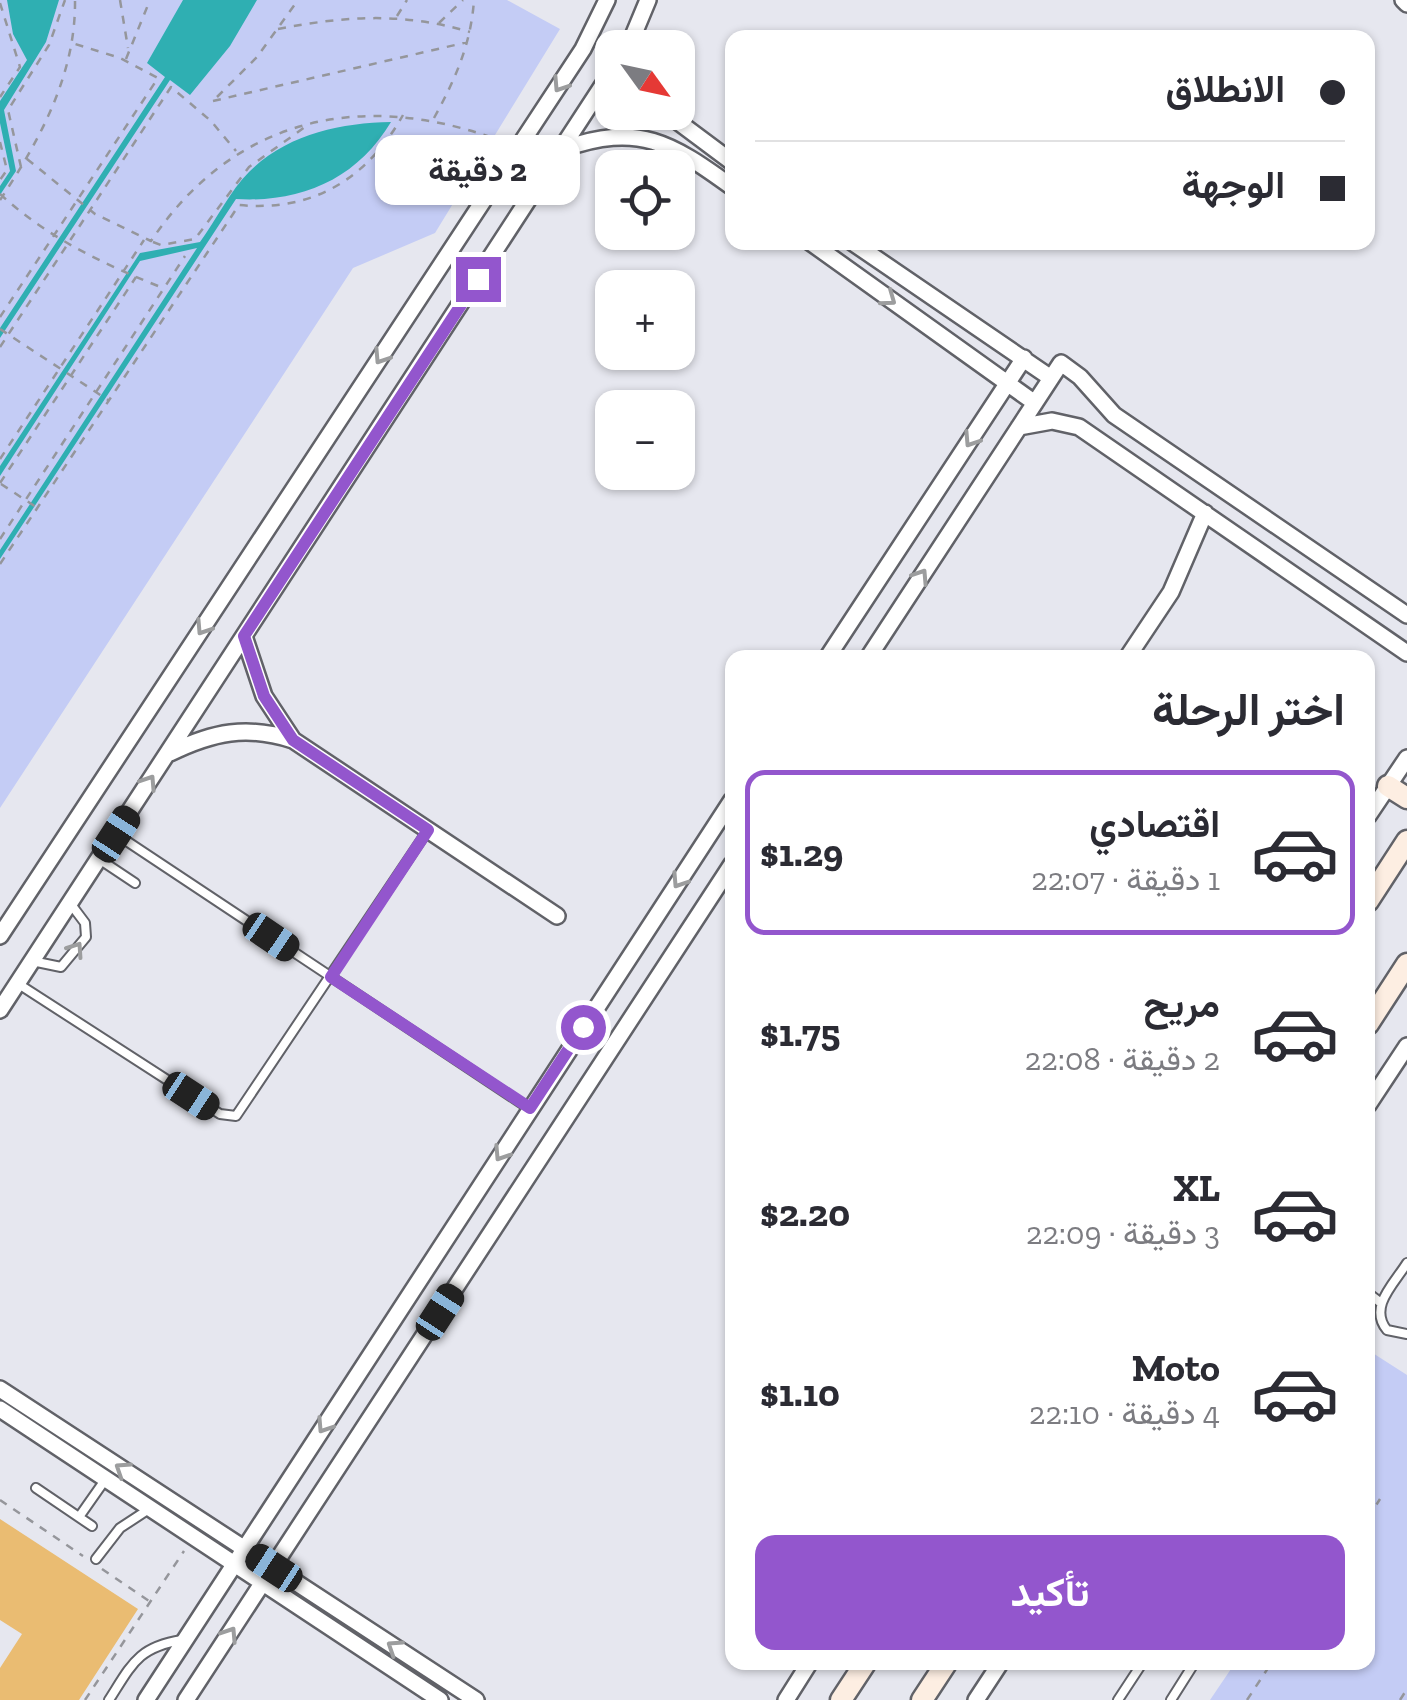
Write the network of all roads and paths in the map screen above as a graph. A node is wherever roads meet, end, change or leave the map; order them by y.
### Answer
1 (64, 0) edge
2 (75, 0) edge
3 (120, 0) edge
4 (150, 0) edge
5 (298, 0) edge
6 (407, 0) edge
7 (464, 0) edge
8 (474, 0) edge
9 (606, 0) edge
10 (648, 0) edge
11 (0, 3) edge
12 (396, 17) junction
13 (439, 23) junction
14 (278, 28) junction
15 (635, 30) edge
16 (470, 32) junction
17 (72, 42) junction
18 (468, 42) junction
19 (129, 51) junction
20 (125, 60) junction
21 (0, 97) edge
22 (595, 99) edge
23 (403, 115) junction
24 (433, 120) junction
25 (310, 123) junction
26 (690, 130) edge
27 (493, 138) dead end
28 (0, 142) edge
29 (564, 149) junction
30 (238, 153) junction
31 (725, 157) edge
32 (27, 158) junction
33 (21, 168) junction
34 (0, 180) edge
35 (725, 182) edge
36 (1, 197) edge
37 (77, 201) junction
38 (90, 210) junction
39 (54, 236) junction
40 (145, 238) junction
41 (150, 242) junction
42 (68, 244) junction
43 (821, 250) edge
44 (864, 250) edge
45 (186, 256) dead end
46 (123, 272) junction
47 (136, 277) junction
48 (164, 288) junction
49 (0, 317) edge
50 (0, 329) edge
51 (8, 334) junction
52 (0, 348) edge
53 (1024, 358) junction
54 (60, 368) junction
55 (71, 376) junction
56 (1051, 378) junction
57 (1007, 384) junction
58 (96, 392) junction
59 (109, 401) junction
60 (1034, 403) junction
61 (1019, 427) junction
62 (0, 459) edge
63 (0, 483) edge
64 (25, 500) junction
65 (37, 508) junction
66 (1205, 513) junction
67 (0, 539) edge
68 (0, 564) edge
69 (1407, 615) edge
70 (244, 636) junction
71 (832, 650) edge
72 (873, 650) edge
73 (1133, 650) edge
74 (1407, 653) edge
75 (293, 740) junction
76 (167, 754) junction
77 (1407, 758) edge
78 (1388, 786) junction
79 (1407, 798) edge
80 (1375, 806) edge
81 (725, 811) edge
82 (428, 830) junction
83 (116, 834) junction
84 (1407, 841) edge
85 (99, 859) junction
86 (725, 875) edge
87 (136, 883) dead end
88 (1375, 890) edge
89 (70, 904) junction
90 (557, 916) dead end
91 (0, 936) edge
92 (32, 961) junction
93 (1407, 964) edge
94 (331, 977) junction
95 (18, 983) junction
96 (0, 1010) edge
97 (1375, 1013) edge
98 (1407, 1046) edge
99 (1375, 1095) edge
100 (530, 1108) junction
101 (1407, 1264) edge
102 (1375, 1298) edge
103 (1381, 1303) junction
104 (1375, 1314) edge
105 (1379, 1315) junction
106 (1407, 1334) edge
107 (0, 1389) edge
108 (0, 1409) edge
109 (106, 1479) junction
110 (36, 1488) dead end
111 (1380, 1499) dead end
112 (0, 1500) edge
113 (1375, 1507) edge
114 (149, 1509) junction
115 (80, 1518) junction
116 (92, 1526) dead end
117 (193, 1538) junction
118 (244, 1549) junction
119 (85, 1558) dead end
120 (96, 1559) dead end
121 (234, 1565) junction
122 (274, 1568) junction
123 (101, 1569) dead end
124 (263, 1584) junction
125 (150, 1602) junction
126 (187, 1639) junction
127 (805, 1670) edge
128 (861, 1670) edge
129 (942, 1670) edge
130 (995, 1670) edge
131 (1137, 1670) edge
132 (1191, 1670) edge
133 (1267, 1670) edge
134 (1407, 1689) edge
135 (85, 1700) edge
136 (110, 1700) edge
137 (146, 1700) edge
138 (186, 1700) edge
139 (440, 1700) edge
140 (476, 1700) edge
141 (786, 1700) edge
142 (841, 1700) edge
143 (922, 1700) edge
144 (976, 1700) edge
145 (1118, 1700) edge
146 (1171, 1700) edge
147 (1247, 1700) edge
148 (1400, 1700) edge

1 - 33 path
2 - 17 path
3 - 19 path
4 - 19 path
5 - 14 path
6 - 12 path
7 - 13 path
8 - 16 path
9 -> 91 street
10 - 15 street
11 - 21 path
12 - 13 path
12 - 14 path
13 - 16 path
14 - 18 path
16 - 18 path
17 - 20 path
17 - 32 path
18 - 24 path
19 - 20 path
20 - 37 path
22 - 29 street
23 - 24 path
23 - 25 path
23 - 59 path
24 - 27 path
25 - 30 path
25 - 41 path
26 - 31 street
28 - 34 path
29 - 35 street
29 - 70 street
30 - 38 path
30 - 41 path
32 - 33 path
32 - 37 path
33 - 36 path
36 - 39 path
37 - 38 path
37 - 39 path
38 - 40 path
38 - 42 path
39 - 42 path
39 - 49 path
40 - 41 path
40 - 46 path
42 - 46 path
42 - 51 path
43 -> 57 street
44 - 53 street
45 - 48 path
46 - 47 path
46 - 54 path
47 - 48 path
47 - 55 path
48 - 58 path
50 - 51 path
51 - 52 path
51 - 54 path
53 - 56 street
53 - 57 street
54 - 55 path
54 - 62 path
55 - 58 path
55 - 63 path
56 - 60 street
56 - 69 street
57 - 60 street
57 -> 71 street
58 - 59 path
58 - 64 path
59 - 65 path
60 - 61 street
61 - 66 street
72 -> 61 street
63 - 64 path
64 - 65 path
64 - 67 path
65 - 68 path
66 - 73 street
66 - 74 street
70 - 75 street
70 - 76 street
75 - 76 street
75 - 82 street
83 -> 76 street
77 - 78 street
78 - 79 main road
78 - 80 street
81 -> 100 street
82 - 90 street
82 - 94 lane
83 - 85 street
83 - 94 lane
84 - 88 main road
85 - 87 lane
85 - 89 street
86 - 122 street
89 - 92 street
92 -> 89 lane
92 - 95 street
93 - 97 main road
94 - 95 lane
94 - 100 lane
95 - 96 street
98 - 99 street
100 -> 118 street
101 - 103 lane
102 - 103 lane
103 - 105 lane
104 - 105 lane
105 - 106 lane
118 -> 107 street
108 - 109 street
109 - 114 street
109 - 115 lane
110 - 115 lane
111 - 113 path
112 - 119 path
114 - 117 street
114 - 120 lane
115 - 116 lane
117 - 121 street
117 - 125 path
118 - 121 street
118 - 122 street
121 - 124 street
121 - 126 street
122 - 124 street
140 -> 122 street
123 - 125 path
138 -> 124 street
124 - 139 street
125 - 135 path
126 - 136 lane
126 - 137 street
127 - 141 street
128 - 142 main road
129 - 143 main road
130 - 144 street
131 - 145 lane
132 - 146 lane
133 - 147 path
134 - 148 path

